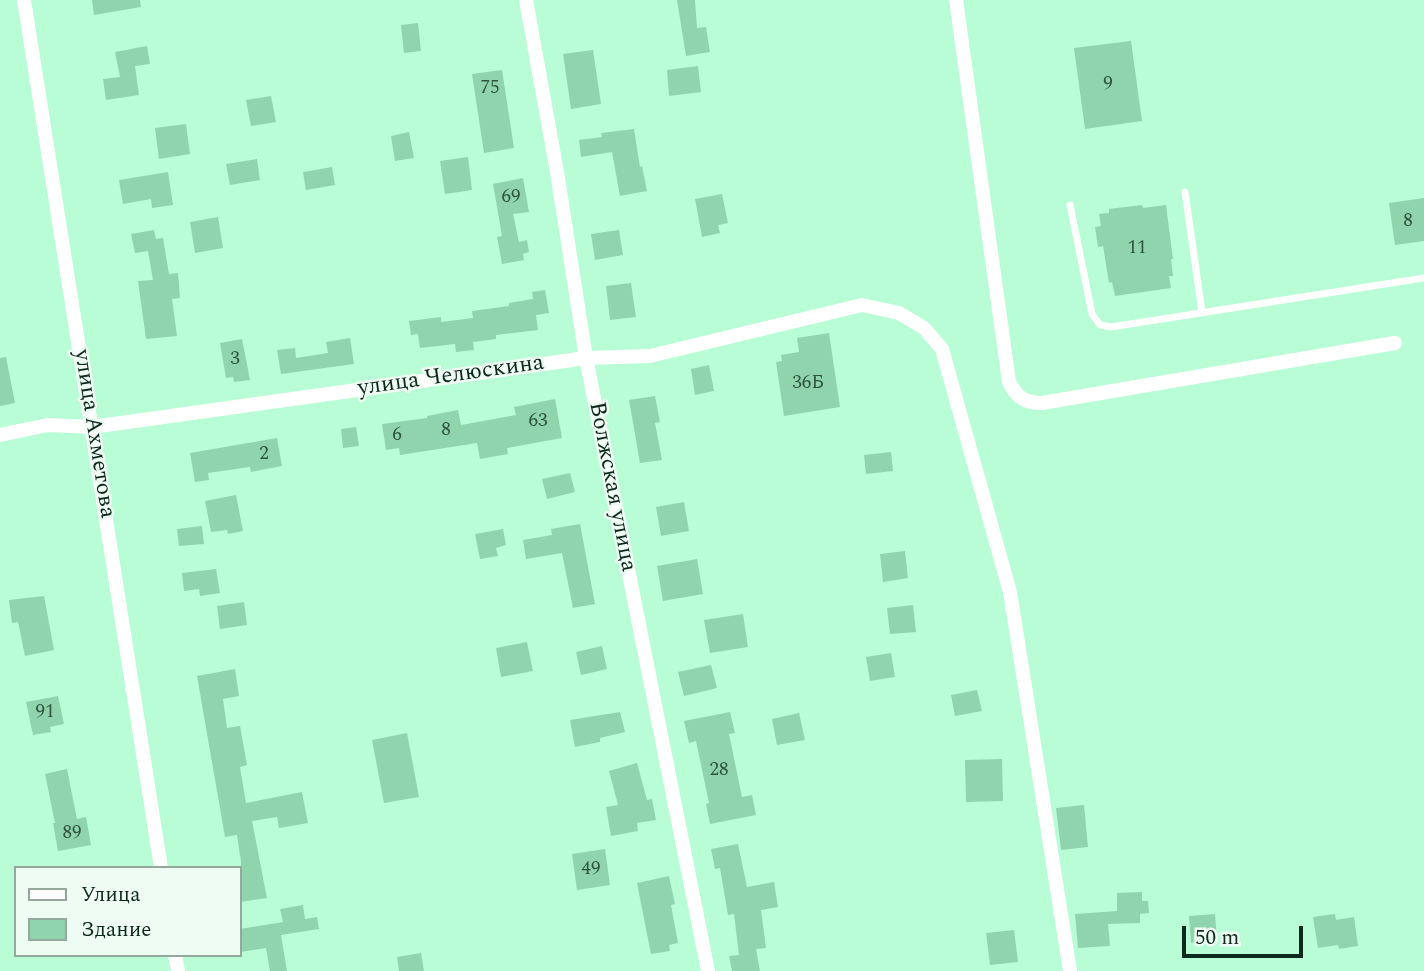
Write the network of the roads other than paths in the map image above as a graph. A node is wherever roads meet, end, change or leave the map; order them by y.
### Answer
1 (24, 0) edge
2 (526, 0) edge
3 (956, 0) edge
4 (1185, 192) dead end
5 (1070, 205) dead end
6 (1424, 278) edge
7 (1202, 312) junction
8 (1395, 343) dead end
9 (586, 358) junction
10 (92, 427) junction
11 (0, 435) edge
12 (161, 866) edge
13 (708, 971) edge
14 (1070, 971) edge

1 - 10 street, улица Ахметова
2 - 9 street, Волжская улица
3 - 8 street
4 - 7 lane
5 - 7 lane
6 - 7 lane
9 - 10 street, улица Челюскина
9 - 13 street, Волжская улица
9 - 14 street, улица Челюскина
10 - 11 street, улица Челюскина
10 - 12 street, улица Ахметова

